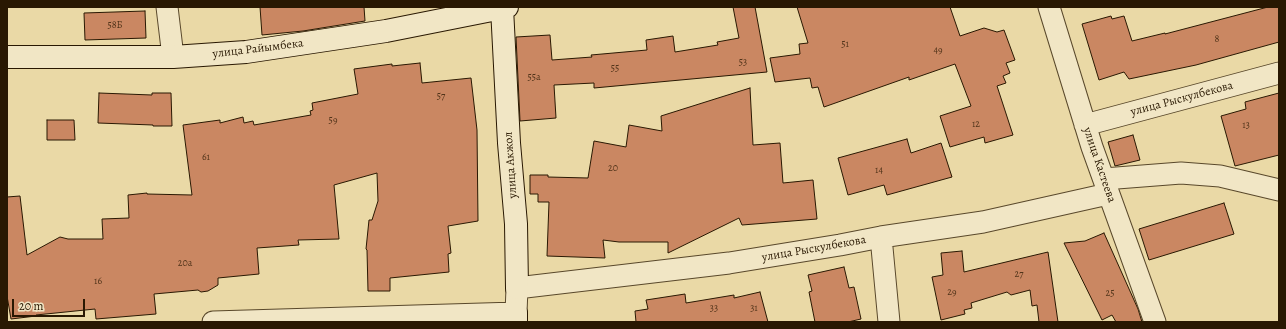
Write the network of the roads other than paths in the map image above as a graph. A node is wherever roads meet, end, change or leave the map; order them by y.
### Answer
1 (167, 7) edge
2 (1049, 7) edge
3 (504, 8) edge
4 (7, 57) edge
5 (173, 57) junction
6 (1279, 74) edge
7 (1085, 125) junction
8 (1106, 187) junction
9 (1279, 190) edge
10 (881, 237) junction
11 (517, 288) junction
12 (516, 317) edge
13 (213, 322) edge
14 (889, 322) edge
15 (1155, 322) edge

1 - 5 street
2 - 7 street, улица Кастеева
3 - 5 street, улица Райымбека
3 - 11 street, улица Акжол
4 - 5 street, улица Райымбека
6 - 7 street, улица Рыскулбекова
7 - 8 street, улица Кастеева
8 - 9 street, улица Рыскулбекова
8 - 10 street, улица Рыскулбекова
8 - 15 street, улица Кастеева
10 - 11 street, улица Рыскулбекова
10 - 14 street
11 - 12 street, улица Акжол
12 - 13 street

